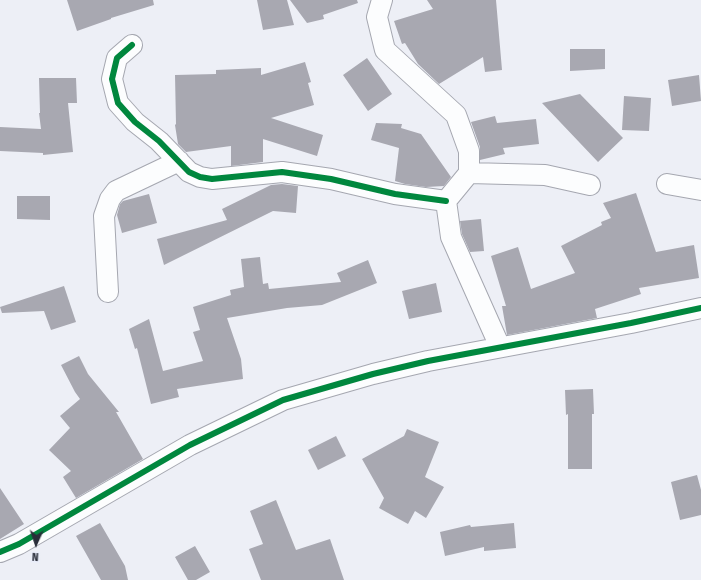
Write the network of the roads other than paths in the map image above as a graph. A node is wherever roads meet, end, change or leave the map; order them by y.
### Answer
1 (382, 0) edge
2 (132, 45) dead end
3 (179, 161) junction
4 (469, 173) junction
5 (590, 184) dead end
6 (667, 184) dead end
7 (701, 190) edge
8 (446, 201) junction
9 (108, 292) dead end
10 (701, 308) edge
11 (500, 347) junction
12 (0, 552) edge

1 - 4 street
2 - 3 street
3 - 8 street
3 - 9 street
4 - 5 street
4 - 8 street
6 - 7 street
8 - 11 street
10 - 11 street
11 - 12 street

